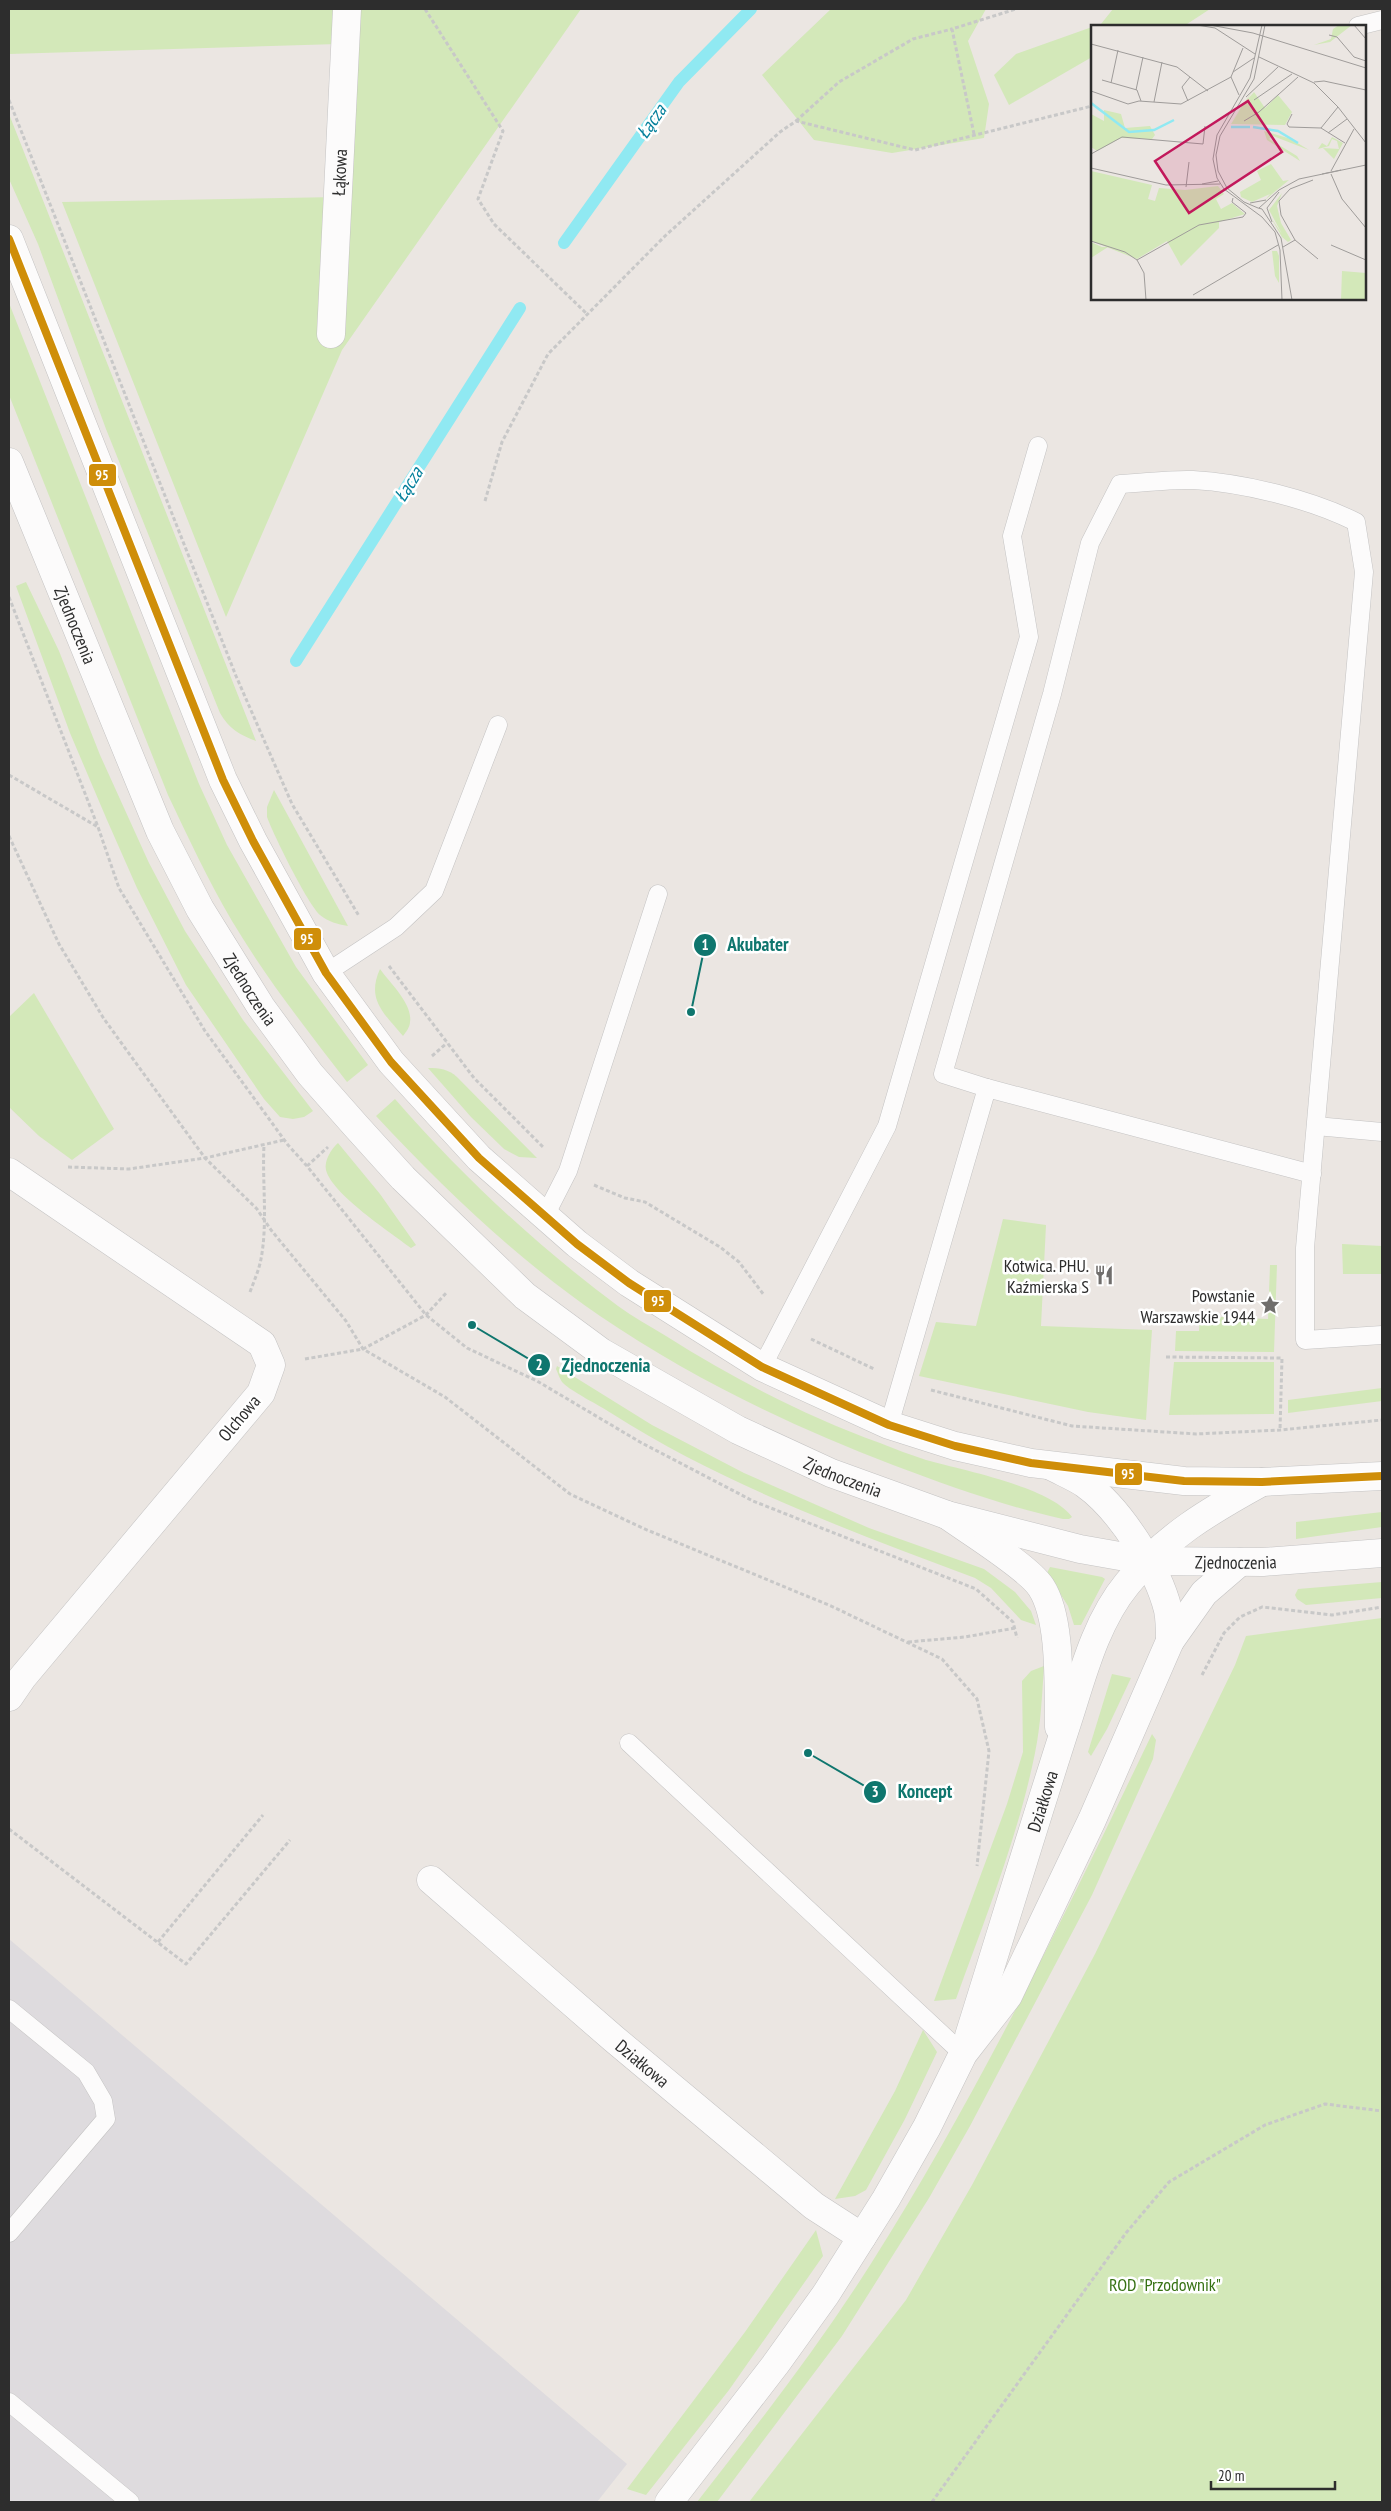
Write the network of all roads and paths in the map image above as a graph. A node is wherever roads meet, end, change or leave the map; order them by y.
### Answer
1 (347, 9) edge
2 (425, 9) edge
3 (1016, 9) edge
4 (1382, 20) edge
5 (1362, 25) edge
6 (952, 29) junction
7 (9, 100) edge
8 (1091, 106) edge
9 (796, 122) junction
10 (974, 134) junction
11 (9, 239) edge
12 (588, 314) junction
13 (331, 334) dead end
14 (1038, 446) dead end
15 (9, 462) edge
16 (485, 501) dead end
17 (9, 599) edge
18 (498, 726) dead end
19 (9, 774) edge
20 (98, 826) junction
21 (9, 836) edge
22 (658, 894) dead end
23 (375, 942) junction
24 (326, 973) junction
25 (447, 1042) junction
26 (430, 1058) dead end
27 (987, 1088) junction
28 (1316, 1126) junction
29 (1382, 1132) edge
30 (284, 1140) junction
31 (331, 1144) dead end
32 (264, 1145) junction
33 (204, 1158) junction
34 (59, 1165) dead end
35 (307, 1166) junction
36 (568, 1171) junction
37 (9, 1172) edge
38 (1312, 1174) junction
39 (545, 1216) junction
40 (264, 1220) junction
41 (447, 1292) dead end
42 (426, 1314) junction
43 (786, 1322) junction
44 (238, 1327) junction
45 (1382, 1335) edge
46 (363, 1349) junction
47 (1166, 1357) dead end
48 (271, 1365) junction
49 (762, 1367) junction
50 (902, 1382) junction
51 (1382, 1420) edge
52 (889, 1425) junction
53 (1280, 1430) junction
54 (1051, 1466) junction
55 (1382, 1476) edge
56 (1262, 1482) junction
57 (947, 1516) junction
58 (1382, 1553) edge
59 (1148, 1561) junction
60 (1240, 1562) junction
61 (1382, 1607) edge
62 (1014, 1627) junction
63 (1017, 1638) dead end
64 (1170, 1641) junction
65 (906, 1642) junction
66 (1202, 1675) dead end
67 (9, 1697) edge
68 (630, 1743) dead end
69 (1059, 1748) junction
70 (263, 1815) dead end
71 (9, 1829) edge
72 (290, 1840) dead end
73 (977, 1866) dead end
74 (431, 1880) dead end
75 (158, 1942) junction
76 (9, 2009) edge
77 (963, 2054) junction
78 (1382, 2111) edge
79 (9, 2233) edge
80 (862, 2237) junction
81 (9, 2402) edge
82 (130, 2502) edge
83 (669, 2502) edge
84 (932, 2502) edge

1 - 13 street, Łąkowa
2 - 12 path
3 - 6 path
4 - 5 lane
6 - 9 path
6 - 10 path
7 - 23 path
8 - 10 path
9 - 10 path
9 - 12 path
11 - 24 street
12 - 16 path
14 - 43 lane
15 - 57 street, Zjednoczenia
17 - 20 path
18 - 23 lane
19 - 20 path
20 - 30 path
21 - 33 path
22 - 36 lane
23 - 24 lane
23 - 25 path
24 - 39 street
25 - 26 path
25 - 36 path
27 - 28 lane
27 - 38 lane
27 - 50 lane
28 - 29 lane
28 - 38 lane
30 - 32 path
30 - 35 path
31 - 35 path
32 - 33 path
32 - 40 path
33 - 34 path
33 - 40 path
35 - 42 path
36 - 39 lane
36 - 43 path
37 - 44 street
38 - 45 lane
39 - 49 street
40 - 44 path
40 - 46 path
41 - 42 path
42 - 46 path
42 - 62 path
43 - 49 lane
43 - 50 path
44 - 48 street
46 - 48 path
46 - 65 path
47 - 53 path
48 - 67 street, Olchowa
49 - 52 street
50 - 52 lane
50 - 53 path
51 - 53 path
52 - 54 street
54 - 56 street
54 - 59 street, Działkowa
55 - 56 street
56 - 59 street, Działkowa
57 - 59 street, Zjednoczenia
57 - 69 street
58 - 60 street, Zjednoczenia
59 - 60 street, Zjednoczenia
59 - 64 street, Działkowa
59 - 69 street, Działkowa
60 - 64 street, Działkowa
61 - 66 path
62 - 63 path
62 - 65 path
64 - 77 street, Działkowa
65 - 73 path
68 - 77 lane
69 - 77 street, Działkowa
70 - 75 path
71 - 75 path
72 - 75 path
74 - 80 street, Działkowa
76 - 79 lane
77 - 80 street, Działkowa
78 - 84 path
80 - 83 street, Działkowa
81 - 82 lane

